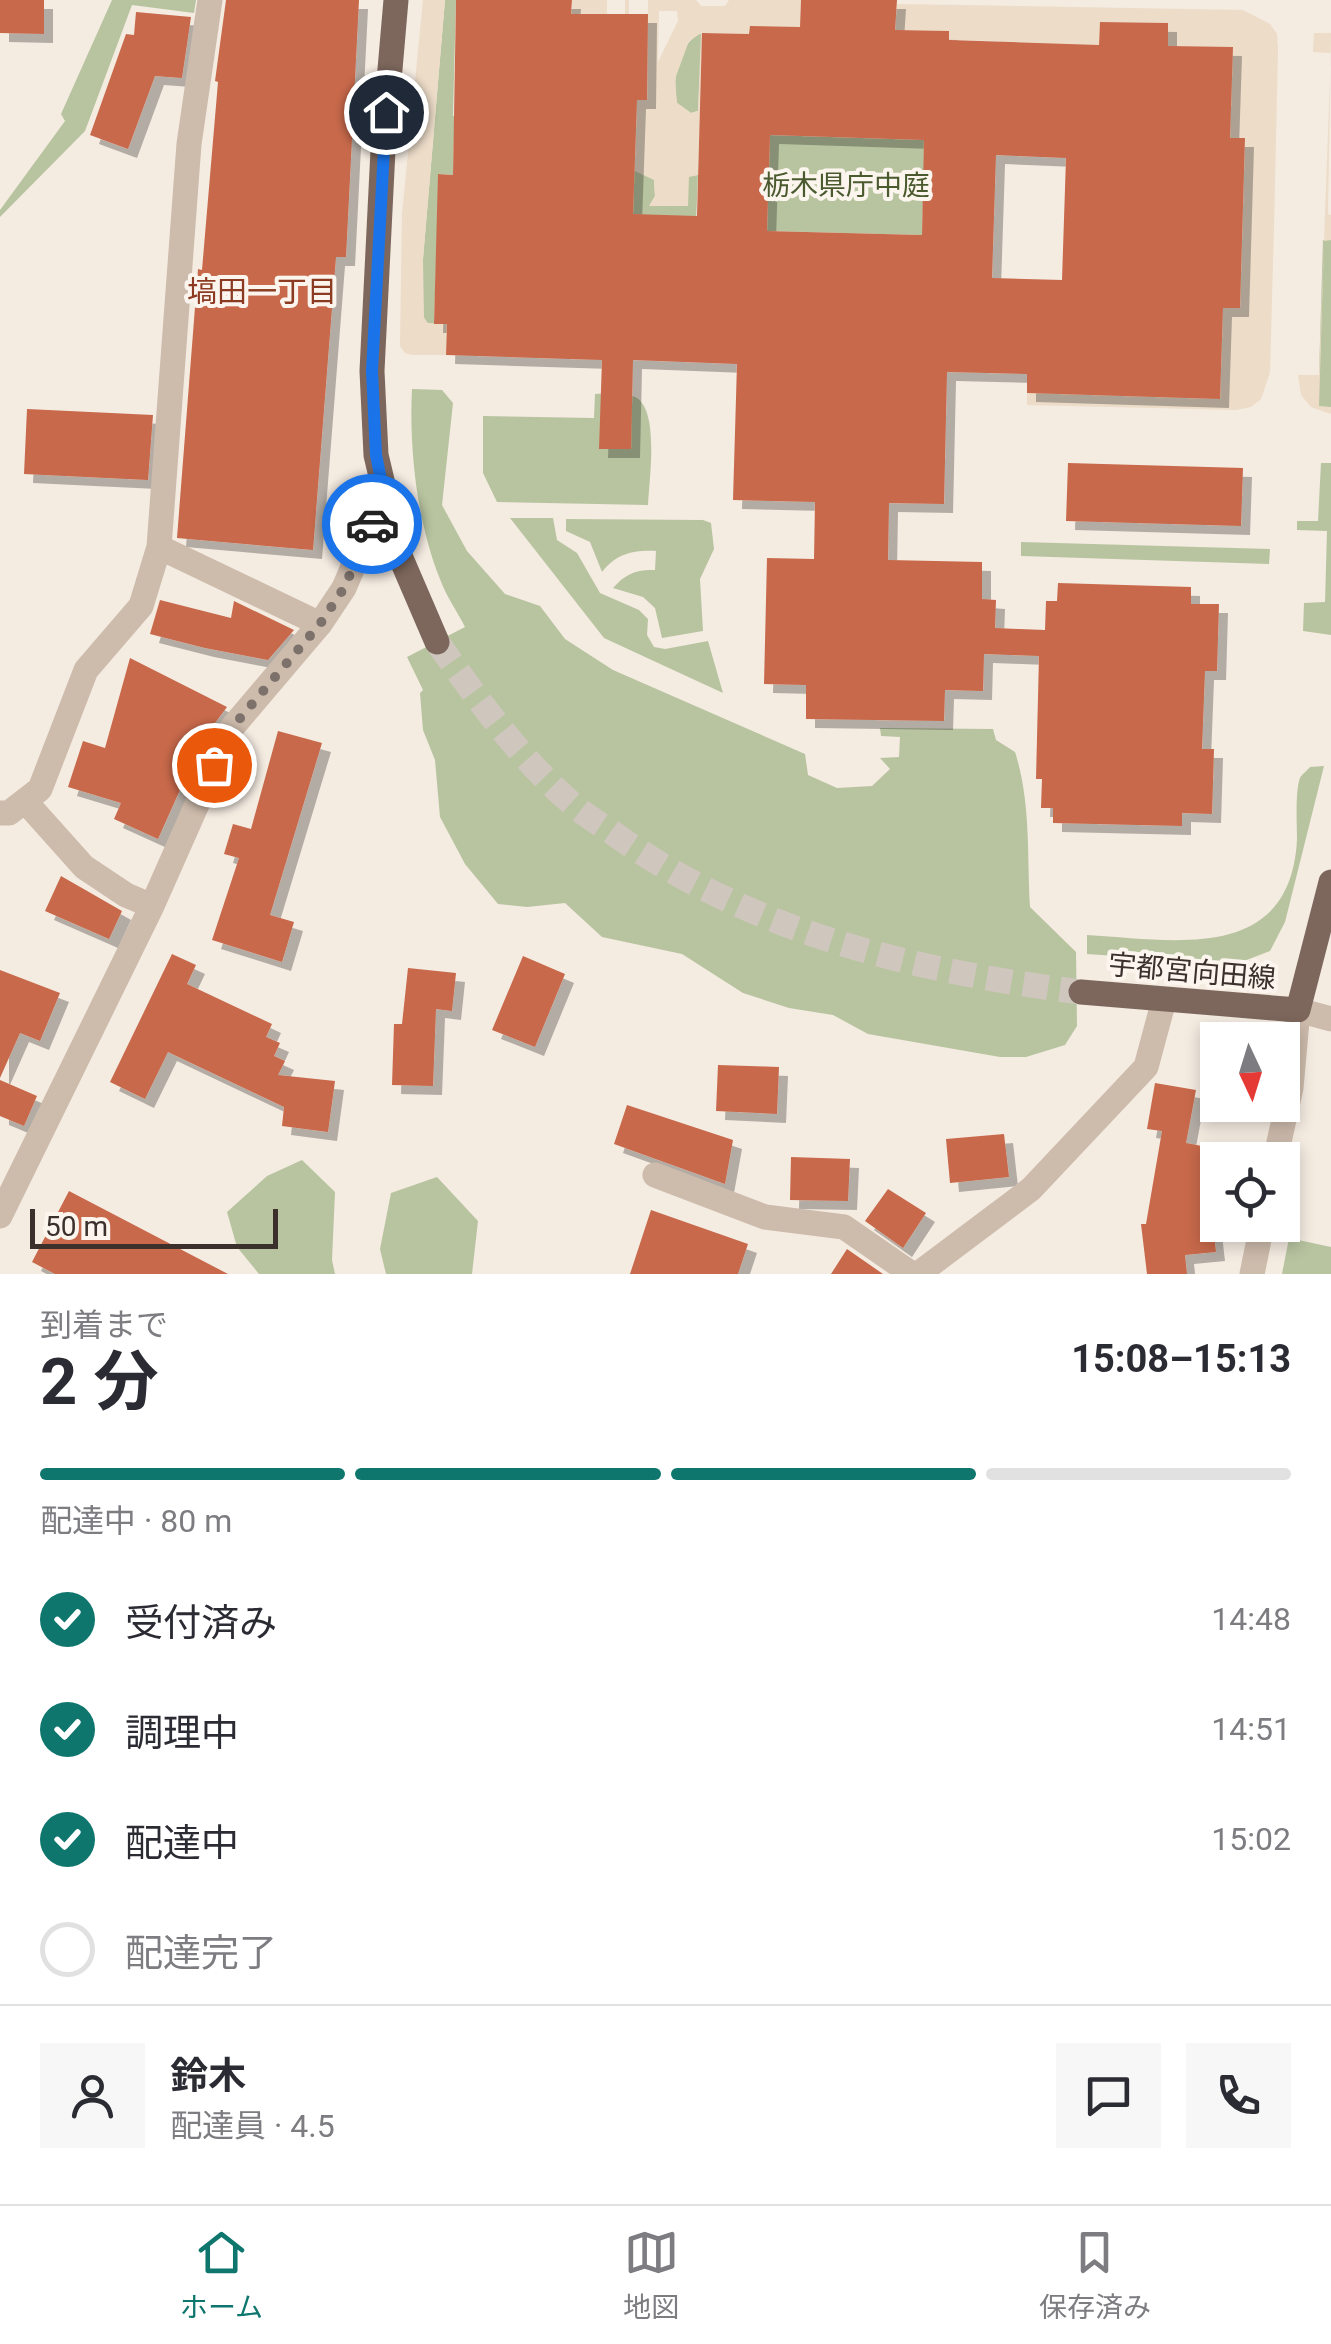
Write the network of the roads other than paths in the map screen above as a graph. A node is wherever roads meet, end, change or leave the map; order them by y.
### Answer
1 (210, 0) edge
2 (396, 0) edge
3 (384, 494) junction
4 (158, 547) junction
5 (320, 624) junction
6 (437, 642) tunnel mouth
7 (25, 801) junction
8 (0, 812) edge
9 (1331, 882) edge
10 (152, 906) junction
11 (1081, 992) tunnel mouth
12 (1164, 1000) junction
13 (1298, 1010) junction
14 (1331, 1019) edge
15 (1280, 1142) edge
16 (655, 1175) dead end
17 (0, 1216) edge
18 (1259, 1242) edge
19 (915, 1274) edge
20 (1252, 1274) edge

1 - 4 street
2 - 3 main road
3 - 5 street
3 - 6 main road
4 - 5 street
4 - 7 street
5 - 10 street
7 - 8 street
7 - 10 street
9 - 13 main road
10 - 17 street
11 - 12 main road, 宇都宮向田線
12 - 13 main road, 宇都宮向田線
12 - 19 street
13 - 14 street
13 - 15 street
16 - 19 street
18 - 20 street

